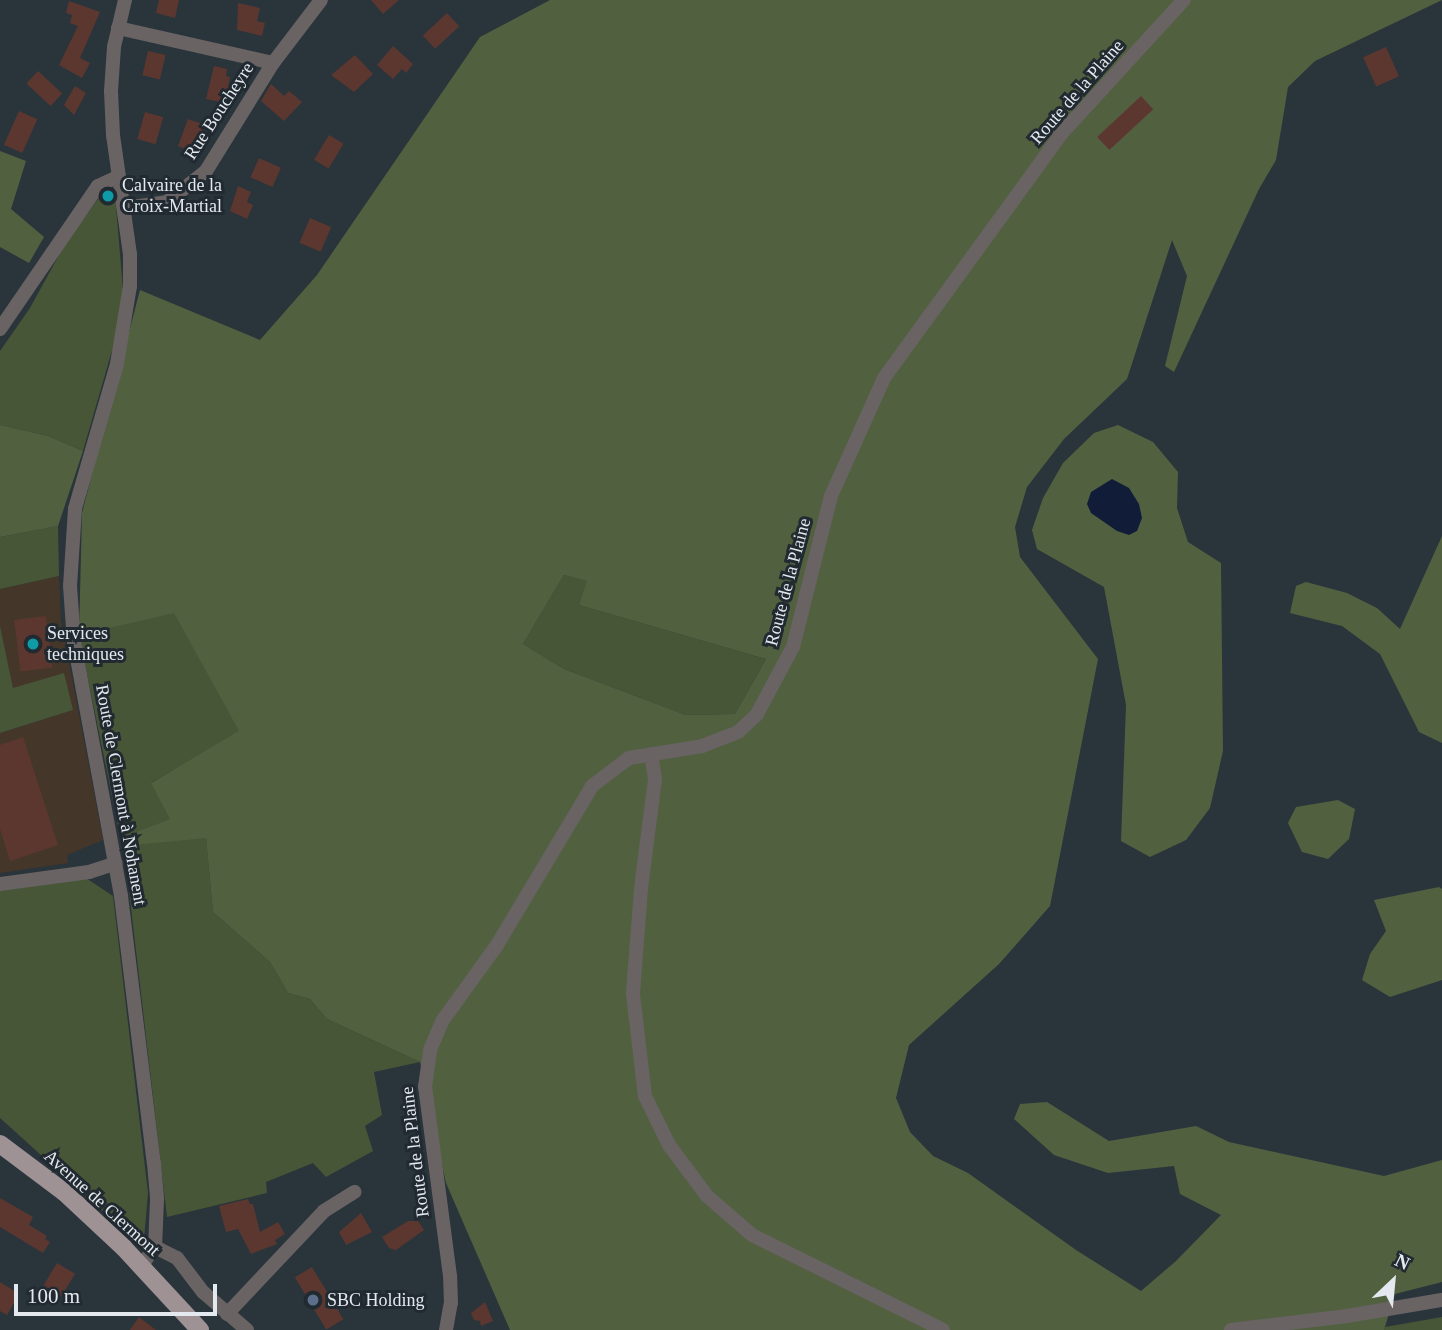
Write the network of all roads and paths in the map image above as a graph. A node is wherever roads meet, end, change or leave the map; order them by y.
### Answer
1 (125, 0) edge
2 (321, 0) edge
3 (1184, 0) edge
4 (118, 28) junction
5 (273, 63) junction
6 (120, 176) junction
7 (125, 208) junction
8 (0, 329) edge
9 (651, 754) junction
10 (116, 863) junction
11 (0, 884) edge
12 (0, 1144) edge
13 (355, 1192) dead end
14 (155, 1247) junction
15 (141, 1265) junction
16 (1442, 1300) edge
17 (227, 1314) junction
18 (200, 1330) edge
19 (247, 1330) edge
20 (446, 1330) edge
21 (943, 1330) edge
22 (1231, 1330) edge

1 - 4 street, Route de Clermont à Nohanent
2 - 5 street, Rue Boucheyre
3 - 9 street, Route de la Plaine
4 - 5 street
4 - 6 street, Route de Clermont à Nohanent
5 - 7 street, Rue Boucheyre
6 - 7 street, Route de Clermont à Nohanent
6 - 8 street
7 - 10 street, Route de Clermont à Nohanent
9 - 20 street, Route de la Plaine
9 - 21 street
10 - 11 street
10 - 14 street, Route de Clermont à Nohanent
12 - 15 main road, Avenue de Clermont
13 - 17 street
14 - 15 street
14 - 17 street
15 - 18 main road, Avenue de Clermont
16 - 22 street
17 - 19 street

